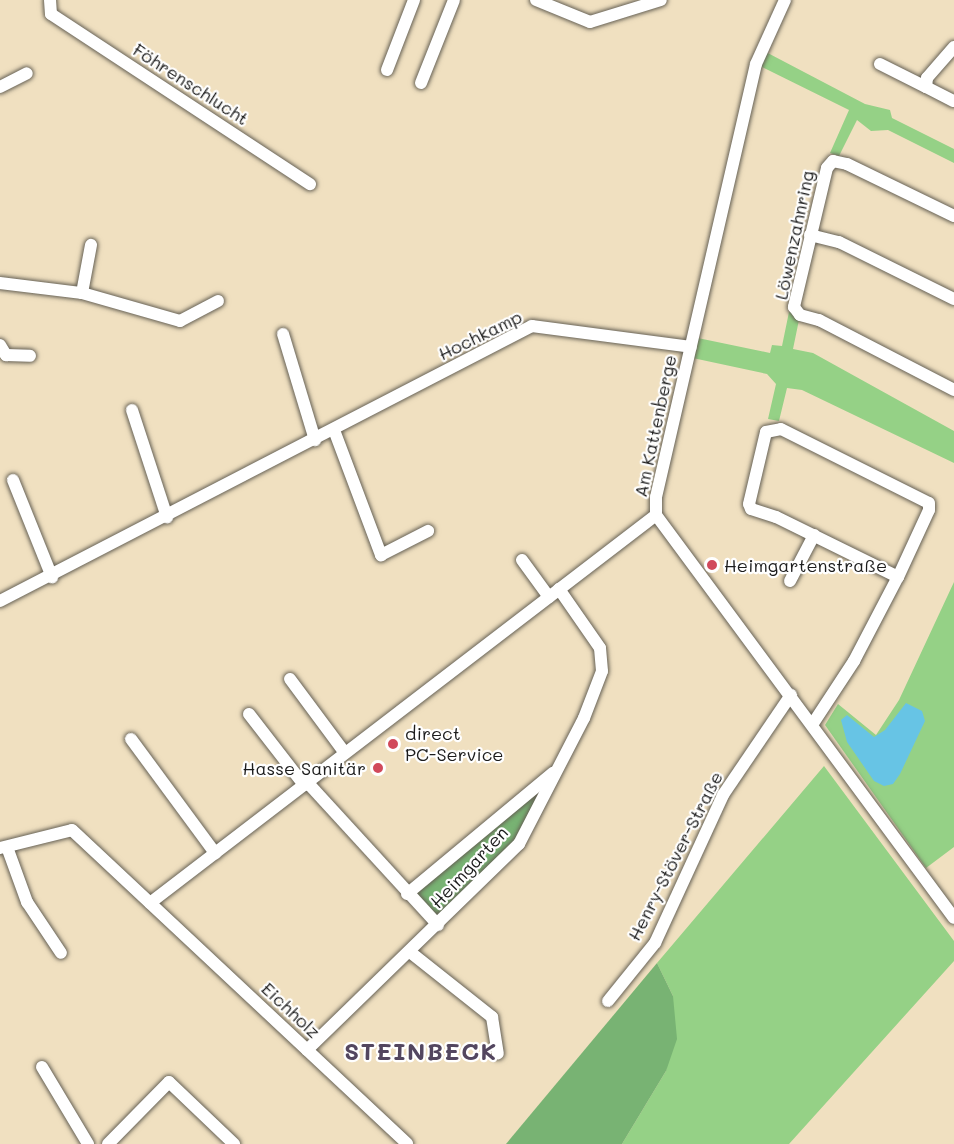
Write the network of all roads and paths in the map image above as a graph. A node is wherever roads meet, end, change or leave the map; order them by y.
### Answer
1 (50, 0) edge
2 (414, 0) edge
3 (454, 0) edge
4 (536, 0) edge
5 (615, 0) edge
6 (661, 0) edge
7 (784, 0) edge
8 (613, 15) junction
9 (954, 47) edge
10 (880, 64) dead end
11 (387, 70) dead end
12 (27, 73) dead end
13 (421, 83) dead end
14 (0, 87) edge
15 (926, 87) junction
16 (954, 101) edge
17 (310, 184) dead end
18 (954, 216) edge
19 (810, 235) junction
20 (91, 244) dead end
21 (0, 284) edge
22 (82, 293) junction
23 (954, 299) edge
24 (218, 301) dead end
25 (283, 334) dead end
26 (0, 345) edge
27 (691, 347) junction
28 (30, 356) dead end
29 (954, 390) edge
30 (132, 410) dead end
31 (334, 430) junction
32 (315, 440) junction
33 (13, 480) dead end
34 (656, 515) junction
35 (167, 517) junction
36 (428, 531) dead end
37 (814, 535) junction
38 (522, 560) dead end
39 (52, 577) junction
40 (898, 577) junction
41 (790, 581) dead end
42 (554, 593) junction
43 (0, 601) edge
44 (290, 679) dead end
45 (791, 695) junction
46 (249, 714) dead end
47 (812, 725) junction
48 (131, 739) dead end
49 (345, 753) junction
50 (559, 768) junction
51 (306, 783) junction
52 (3, 848) edge
53 (215, 853) junction
54 (407, 894) junction
55 (150, 903) junction
56 (954, 918) edge
57 (438, 925) junction
58 (61, 952) dead end
59 (410, 952) junction
60 (608, 1001) dead end
61 (307, 1050) junction
62 (498, 1054) dead end
63 (42, 1067) dead end
64 (88, 1144) edge
65 (108, 1144) edge
66 (234, 1144) edge
67 (407, 1144) edge

1 - 17 street, Föhrenschlucht
2 - 11 street
3 - 13 street
4 - 8 street
5 - 8 street
6 - 8 street
7 - 27 street, Am Kattenberge
9 - 15 street
10 - 15 street
12 - 14 street
15 - 16 street
18 - 19 street, Löwenzahnring
19 - 23 street
19 - 29 street, Löwenzahnring
20 - 22 street
21 - 22 street
22 - 24 street
25 - 32 street
26 - 28 street
27 - 31 street, Hochkamp
27 - 34 street, Am Kattenberge
30 - 35 street
31 - 32 street, Hochkamp
31 - 36 street
32 - 35 street, Hochkamp
33 - 39 street
34 - 42 street
34 - 45 street, Am Kattenberge
35 - 39 street, Hochkamp
37 - 40 street
37 - 40 street
37 - 41 street
38 - 42 street
39 - 43 street, Hochkamp
40 - 47 street
42 - 49 street
42 - 50 street, Heimgarten
44 - 49 street
45 - 47 street, Am Kattenberge
45 - 60 street, Henry-Stöver-Straße
46 - 51 street
47 - 56 street, Am Kattenberge
48 - 53 street
49 - 51 street
50 - 54 street, Heimgarten
50 - 57 street, Heimgarten
51 - 53 street
51 - 54 street, Heimgarten
52 - 55 street
52 - 58 street
53 - 55 street
54 - 57 street, Heimgarten
55 - 61 street, Eichholz
57 - 59 street, Heimgarten
59 - 61 street, Heimgarten
59 - 62 street
61 - 67 street, Eichholz
63 - 64 street
65 - 66 street

